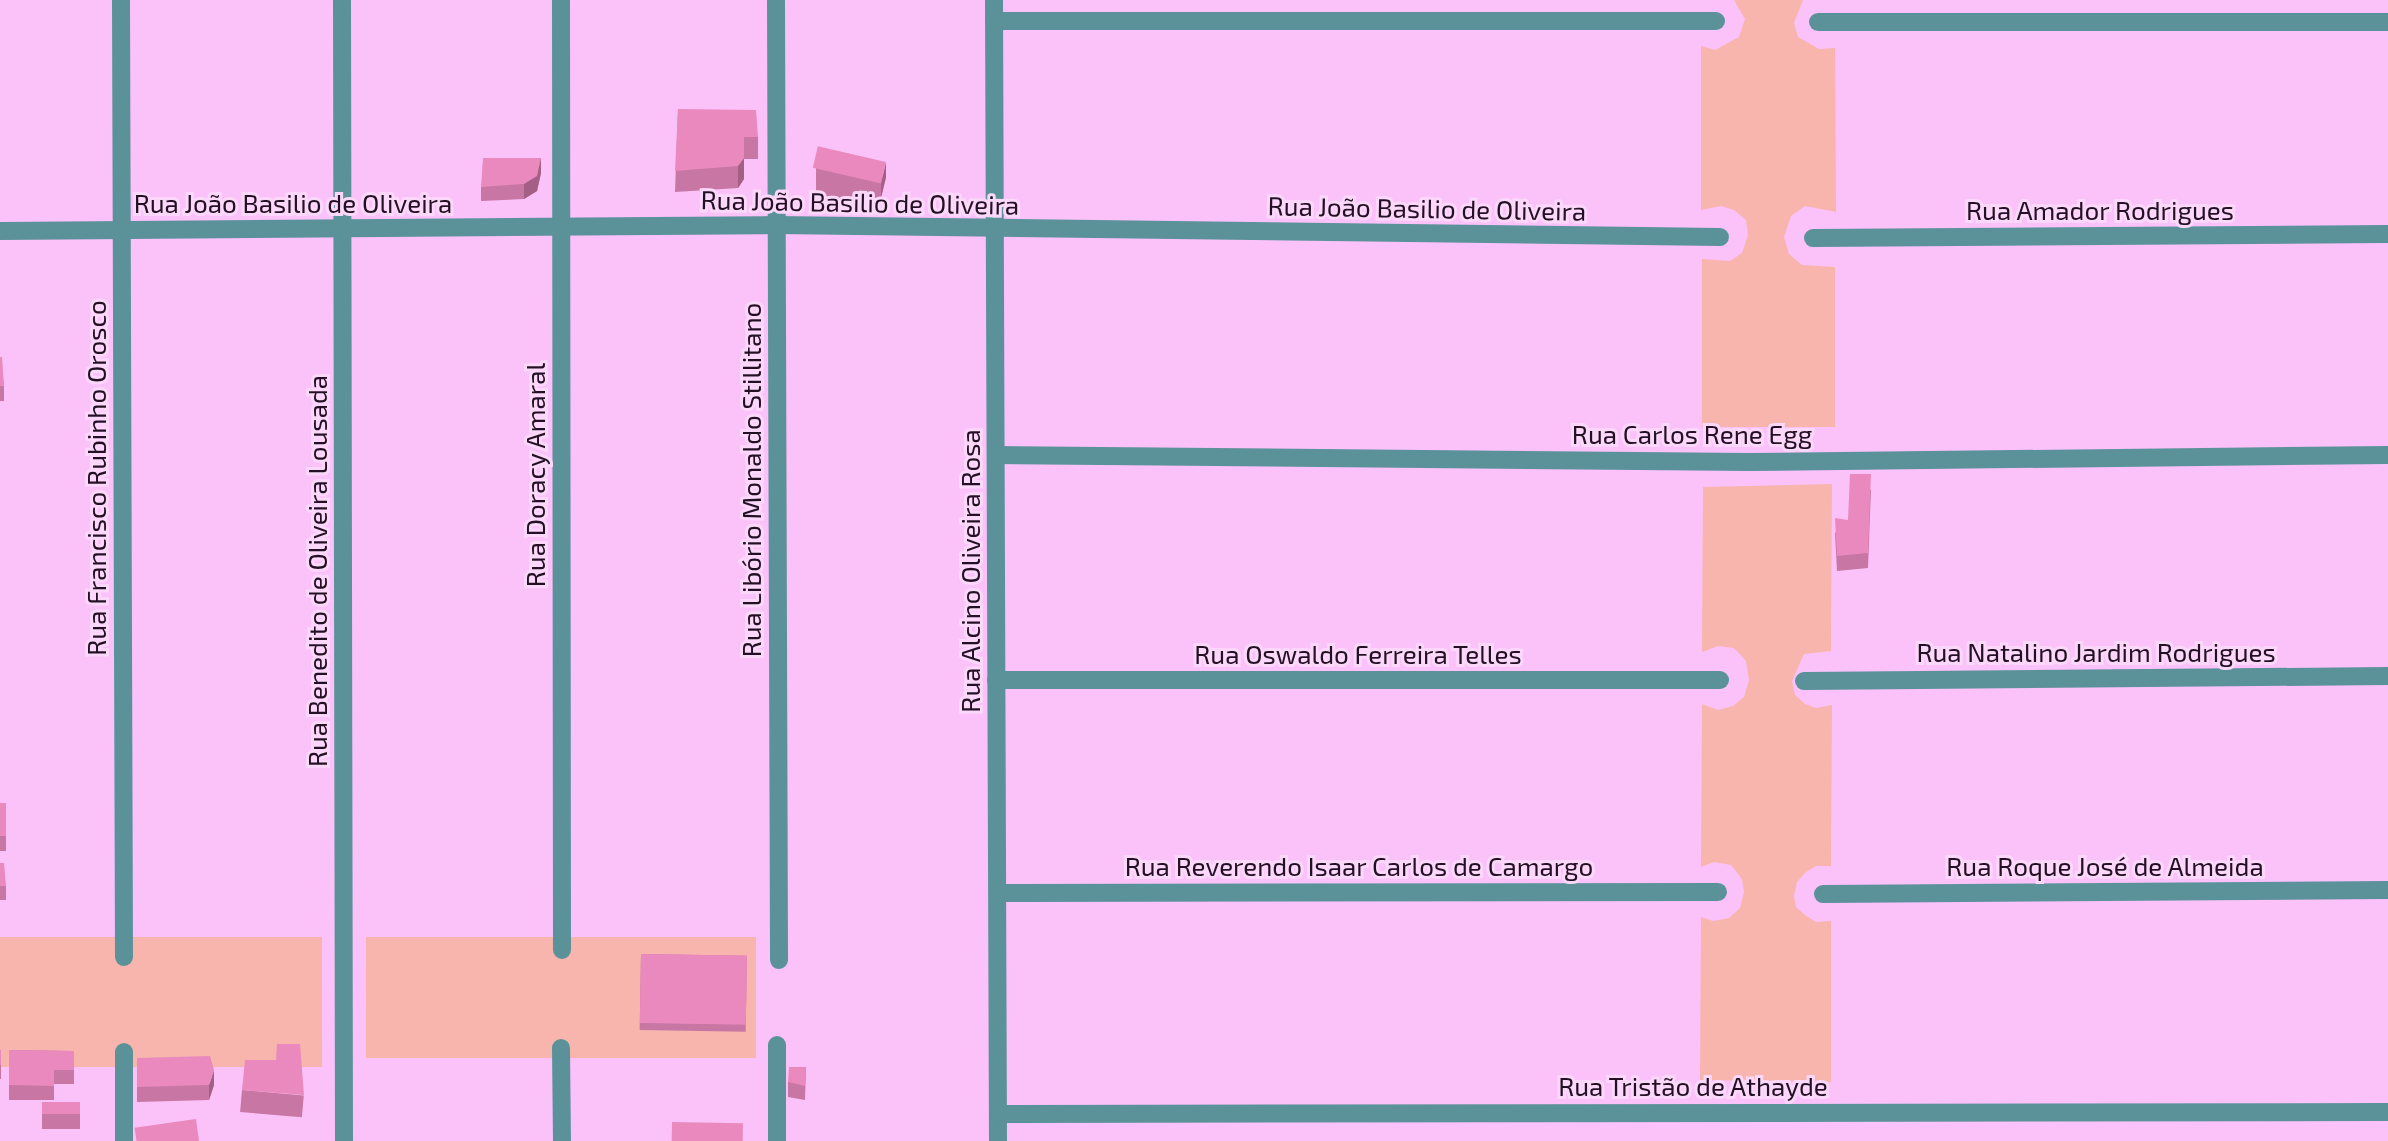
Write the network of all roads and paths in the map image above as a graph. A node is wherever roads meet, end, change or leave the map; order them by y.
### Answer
1 (121, 0) edge
2 (342, 0) edge
3 (561, 0) edge
4 (776, 0) edge
5 (994, 0) edge
6 (995, 21) junction
7 (1716, 21) dead end
8 (2388, 22) edge
9 (1818, 23) dead end
10 (776, 225) junction
11 (342, 228) junction
12 (561, 228) junction
13 (0, 231) edge
14 (121, 231) junction
15 (995, 231) junction
16 (2388, 234) edge
17 (1720, 237) dead end
18 (1813, 238) dead end
19 (996, 455) junction
20 (2388, 455) edge
21 (2388, 676) edge
22 (996, 680) junction
23 (1720, 680) dead end
24 (1804, 681) dead end
25 (2388, 890) edge
26 (1718, 892) dead end
27 (999, 893) junction
28 (1822, 894) dead end
29 (562, 950) dead end
30 (124, 957) dead end
31 (779, 960) dead end
32 (777, 1045) dead end
33 (561, 1048) dead end
34 (124, 1052) dead end
35 (2388, 1112) edge
36 (999, 1114) junction
37 (124, 1141) edge
38 (344, 1141) edge
39 (562, 1141) edge
40 (777, 1141) edge
41 (999, 1141) edge

1 - 14 street, Rua Francisco Rubinho Orosco
2 - 11 street, Rua Benedito de Oliveira Lousada
3 - 12 street, Rua Doracy Amaral
4 - 10 street, Rua Libório Monaldo Stillitano
5 - 6 street, Rua Alcino Oliveira Rosa
6 - 7 street
6 - 15 street, Rua Alcino Oliveira Rosa
8 - 9 street
10 - 12 street, Rua João Basilio de Oliveira
10 - 15 street, Rua João Basilio de Oliveira
10 - 31 street, Rua Libório Monaldo Stillitano
11 - 12 street, Rua João Basilio de Oliveira
11 - 14 street, Rua João Basilio de Oliveira
11 - 38 street, Rua Benedito de Oliveira Lousada
12 - 29 street, Rua Doracy Amaral
13 - 14 street, Rua João Basilio de Oliveira
14 - 30 street, Rua Francisco Rubinho Orosco
15 - 17 street, Rua João Basilio de Oliveira
15 - 19 street, Rua Alcino Oliveira Rosa
16 - 18 street, Rua Amador Rodrigues
19 - 20 street, Rua Carlos Rene Egg
19 - 22 street, Rua Alcino Oliveira Rosa
21 - 24 street, Rua Natalino Jardim Rodrigues
22 - 23 street, Rua Oswaldo Ferreira Telles
22 - 27 street, Rua Alcino Oliveira Rosa
25 - 28 street, Rua Roque José de Almeida
26 - 27 street, Rua Reverendo Isaar Carlos de Camargo
27 - 36 street, Rua Alcino Oliveira Rosa
32 - 40 street
33 - 39 street
34 - 37 street
35 - 36 street, Rua Tristão de Athayde
36 - 41 street, Rua Alcino Oliveira Rosa

